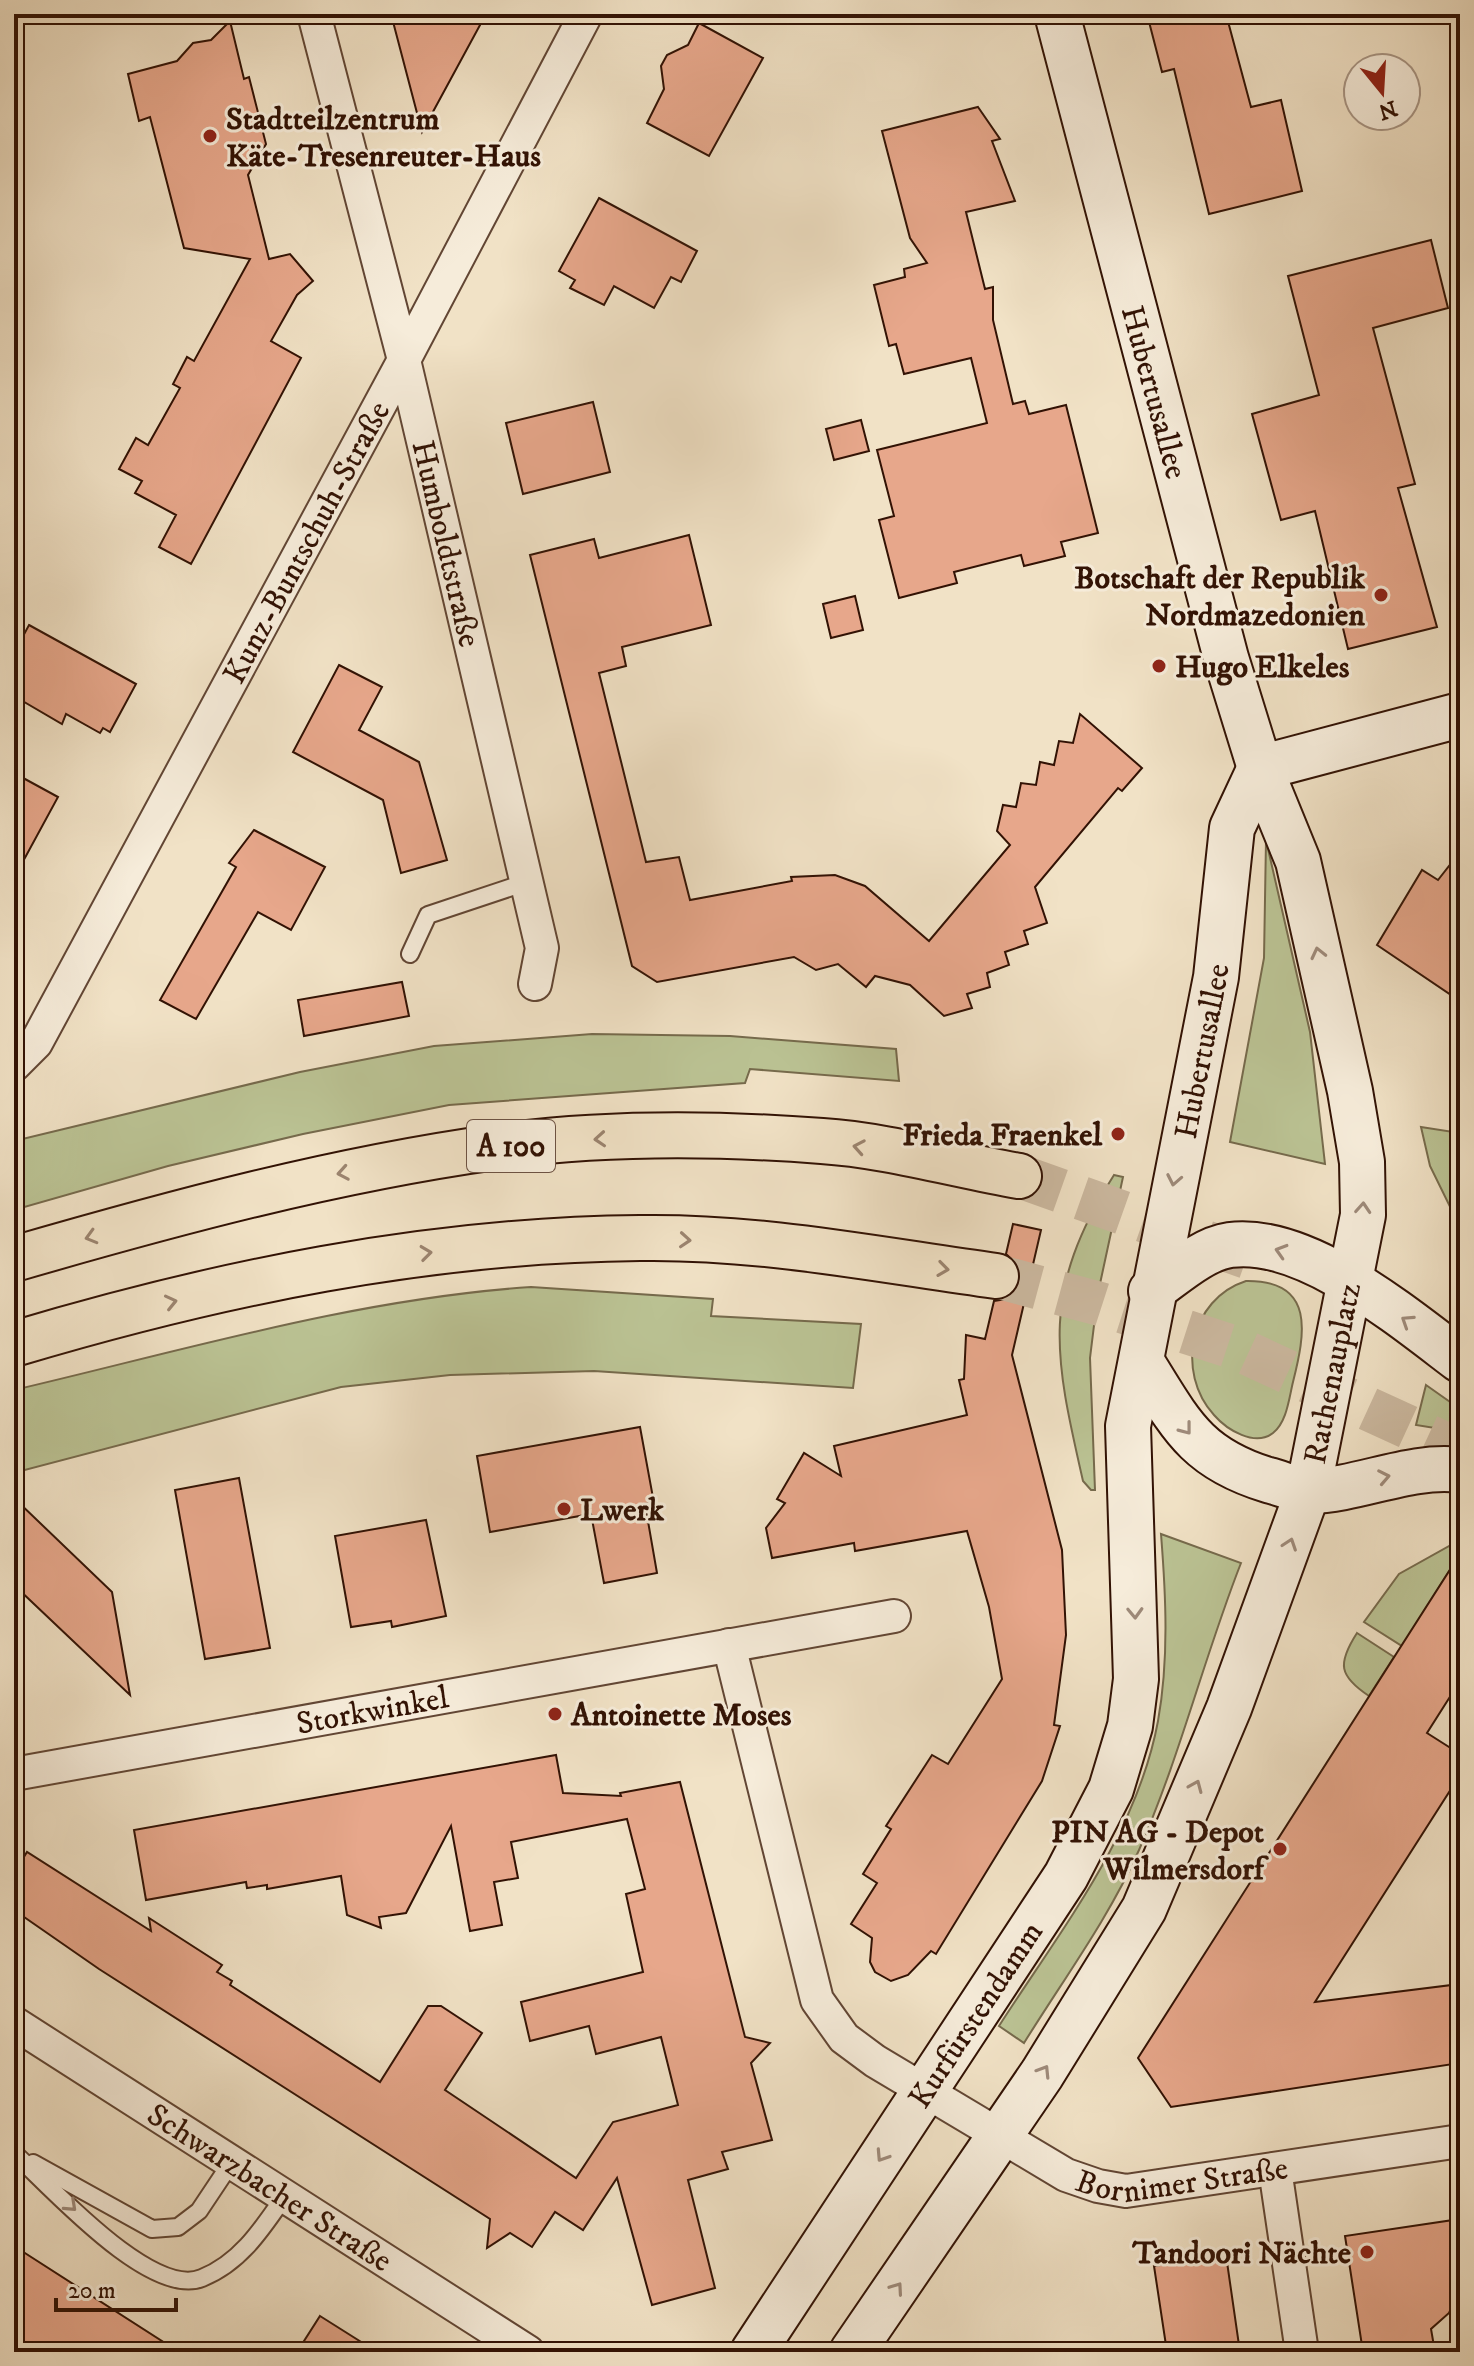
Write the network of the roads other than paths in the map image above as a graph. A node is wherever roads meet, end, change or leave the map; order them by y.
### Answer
1 (314, 14) edge
2 (586, 14) edge
3 (1057, 14) edge
4 (404, 360) junction
5 (1460, 715) edge
6 (1260, 768) junction
7 (527, 882) junction
8 (410, 954) dead end
9 (535, 984) dead end
10 (14, 1065) edge
11 (1019, 1176) tunnel mouth
12 (14, 1259) edge
13 (996, 1276) tunnel mouth
14 (1351, 1285) junction
15 (1151, 1291) junction
16 (14, 1344) edge
17 (1460, 1360) edge
18 (1143, 1364) junction
19 (1460, 1470) edge
20 (1308, 1491) junction
21 (894, 1616) dead end
22 (729, 1645) junction
23 (14, 1774) edge
24 (14, 2023) edge
25 (925, 2091) junction
26 (1001, 2136) junction
27 (1460, 2141) edge
28 (14, 2152) edge
29 (231, 2163) junction
30 (1275, 2169) junction
31 (284, 2197) junction
32 (528, 2352) edge
33 (753, 2352) edge
34 (852, 2352) edge
35 (1302, 2352) edge

1 - 4 street, Humboldtstraße
2 - 4 street, Kunz-Buntschuh-Straße
3 - 6 main road, Hubertusallee
4 - 7 street, Humboldtstraße
4 - 10 street, Kunz-Buntschuh-Straße
5 - 6 main road
14 -> 6 main road, Hubertusallee
6 -> 15 main road, Hubertusallee
7 - 8 lane
7 - 9 street, Humboldtstraße
11 -> 12 highway, A 100
16 -> 13 highway
14 -> 15 main road, Rathenauplatz
17 -> 14 main road
14 - 20 main road, Rathenauplatz
15 - 18 main road
18 -> 20 main road, Rathenauplatz
18 -> 25 main road, Kurfürstendamm
20 -> 19 main road
26 -> 20 main road
21 - 22 street, Storkwinkel
22 - 23 street, Storkwinkel
22 - 25 street
24 - 29 street, Schwarzbacher Straße
25 - 26 street, Bornimer Straße
25 -> 33 main road, Kurfürstendamm
26 - 30 street, Bornimer Straße
34 -> 26 main road
27 - 30 street, Bornimer Straße
28 - 29 lane
28 -> 31 lane
29 - 31 street, Schwarzbacher Straße
30 - 35 street
31 - 32 street, Schwarzbacher Straße

